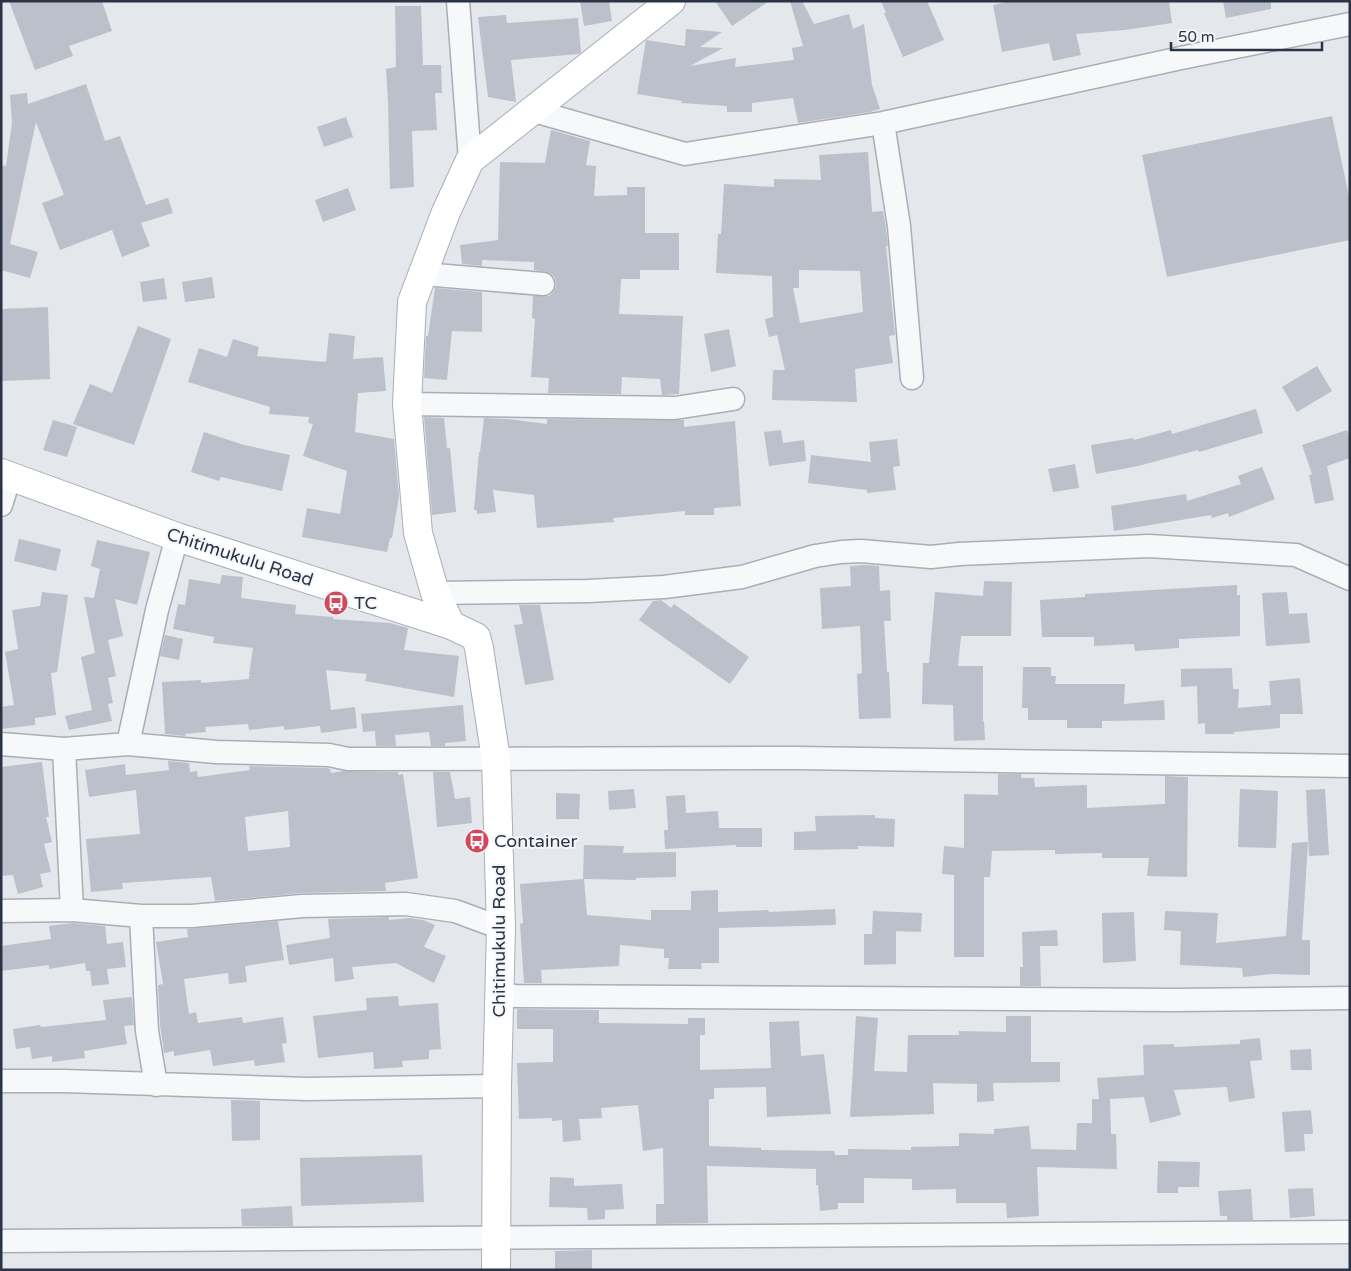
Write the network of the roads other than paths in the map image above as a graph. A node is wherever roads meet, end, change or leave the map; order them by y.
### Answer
1 (458, 1) edge
2 (671, 1) edge
3 (1350, 24) edge
4 (534, 110) junction
5 (883, 123) junction
6 (470, 160) junction
7 (423, 274) junction
8 (543, 284) dead end
9 (912, 378) dead end
10 (733, 399) dead end
11 (407, 404) junction
12 (6, 474) edge
13 (1, 505) edge
14 (177, 537) junction
15 (1350, 579) edge
16 (434, 593) junction
17 (451, 625) junction
18 (1, 744) edge
19 (128, 744) junction
20 (64, 749) junction
21 (496, 759) junction
22 (1350, 766) edge
23 (72, 910) junction
24 (1, 911) edge
25 (141, 916) junction
26 (501, 928) junction
27 (499, 994) junction
28 (1350, 998) edge
29 (1, 1081) edge
30 (156, 1085) junction
31 (497, 1086) junction
32 (1350, 1232) edge
33 (496, 1236) junction
34 (1, 1240) edge
35 (496, 1270) edge

1 - 6 street
2 - 4 street
3 - 5 street
4 - 5 street
4 - 6 street
5 - 9 street
6 - 7 street
7 - 8 street
7 - 11 street
10 - 11 street
11 - 16 street
12 - 13 street
12 - 14 street, Chitimukulu Road
14 - 17 street, Chitimukulu Road
14 - 19 street
15 - 16 street
16 - 17 street
17 - 21 street, Chitimukulu Road
18 - 20 street
19 - 20 street
19 - 21 street
20 - 23 street
21 - 22 street
21 - 26 street, Chitimukulu Road
23 - 24 street
23 - 25 street
25 - 26 street
25 - 30 street
26 - 27 street, Chitimukulu Road
27 - 28 street
27 - 31 street, Chitimukulu Road
29 - 30 street
30 - 31 street
31 - 33 street, Chitimukulu Road
32 - 33 street
33 - 34 street
33 - 35 street, Chitimukulu Road

